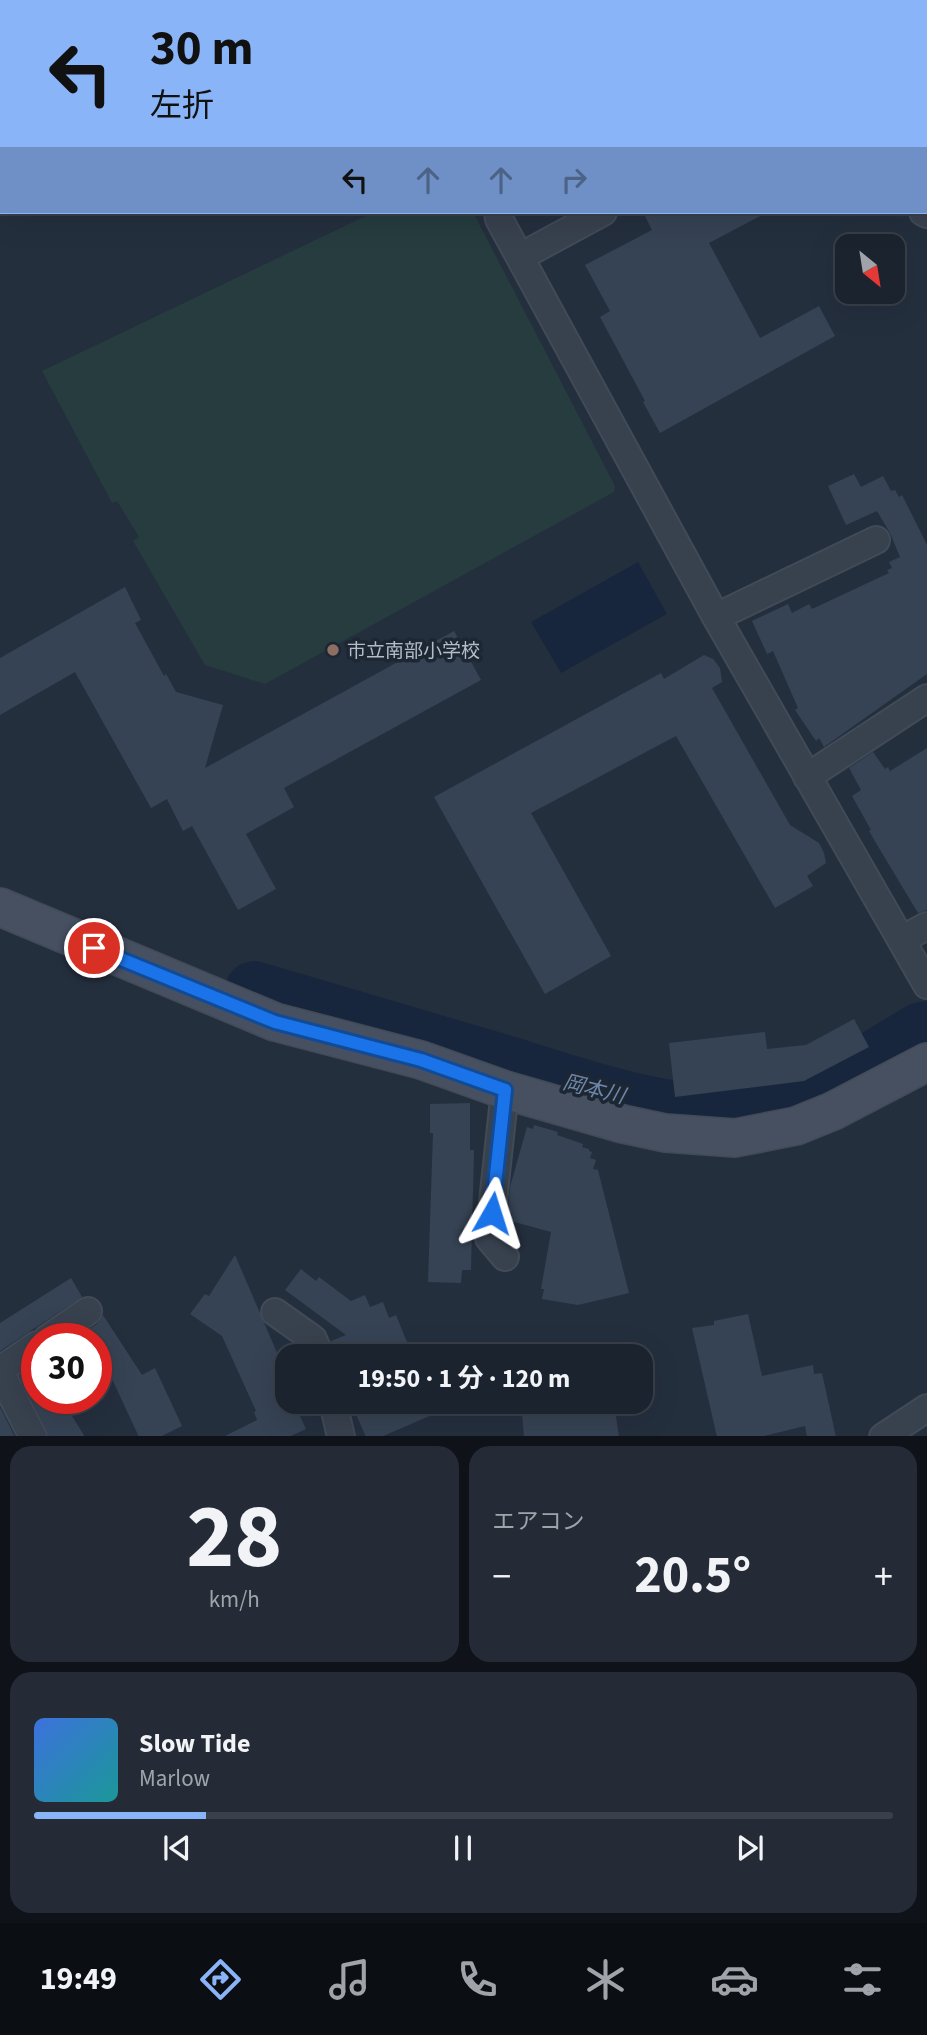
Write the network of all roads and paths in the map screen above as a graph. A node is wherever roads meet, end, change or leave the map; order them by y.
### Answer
1 (498, 214) edge
2 (599, 214) edge
3 (520, 257) junction
4 (876, 540) dead end
5 (716, 617) junction
6 (927, 698) edge
7 (807, 777) junction
8 (0, 907) edge
9 (927, 926) edge
10 (901, 940) junction
11 (927, 985) edge
12 (927, 1062) edge
13 (505, 1090) junction
14 (505, 1257) dead end
15 (88, 1311) dead end
16 (275, 1312) dead end
17 (70, 1323) edge
18 (315, 1344) edge
19 (21, 1356) edge
20 (0, 1371) edge
21 (927, 1408) edge
22 (336, 1414) edge
23 (32, 1436) edge
24 (341, 1436) edge
25 (885, 1436) edge

1 - 3 street
2 - 3 street
3 - 5 street
4 - 5 street
5 - 7 street
6 - 7 street
7 - 10 street
8 - 13 street
9 - 10 street
10 - 11 street
12 - 13 street
13 - 14 street
15 - 17 street
16 - 18 street
19 - 20 street
20 - 23 street
21 - 25 street
22 - 24 street

